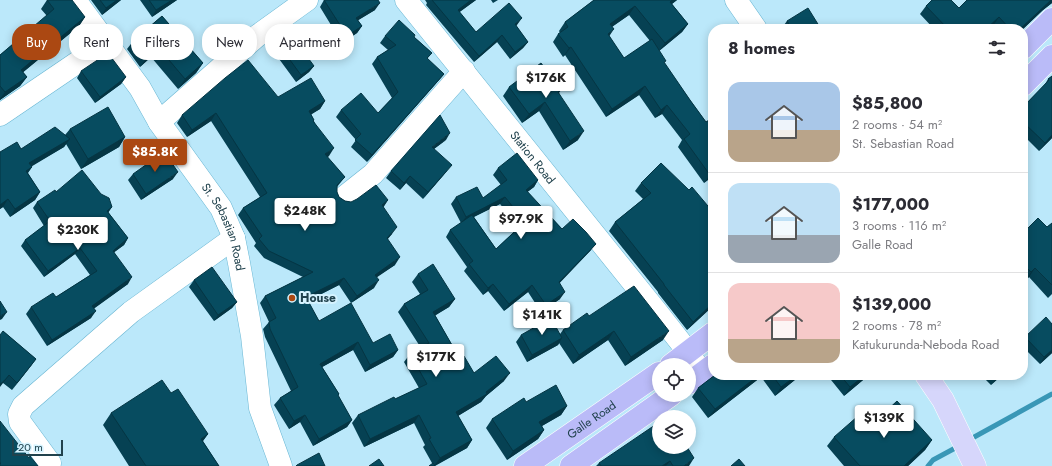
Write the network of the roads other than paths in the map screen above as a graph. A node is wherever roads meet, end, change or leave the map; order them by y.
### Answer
1 (75, 0) edge
2 (307, 0) edge
3 (406, 0) edge
4 (736, 0) edge
5 (1052, 19) edge
6 (92, 24) edge
7 (753, 24) edge
8 (1028, 43) edge
9 (1052, 56) edge
10 (81, 60) edge
11 (119, 60) edge
12 (464, 71) junction
13 (1028, 80) edge
14 (0, 115) edge
15 (159, 122) junction
16 (344, 196) dead end
17 (234, 238) junction
18 (708, 337) edge
19 (679, 358) edge
20 (681, 358) edge
21 (652, 378) edge
22 (929, 380) edge
23 (661, 402) edge
24 (50, 463) dead end
25 (281, 466) edge
26 (525, 466) edge
27 (571, 466) edge
28 (975, 466) edge

1 - 6 street, St. Sebastian Road
2 - 15 street
3 - 12 street, Station Road
4 - 7 street
5 - 8 highway
9 - 13 highway
10 - 14 street
11 - 15 street, St. Sebastian Road
12 - 16 street
12 - 19 street, Station Road
15 - 17 street, St. Sebastian Road
17 - 24 street
17 - 25 street, St. Sebastian Road
18 - 20 highway
21 - 26 highway, Galle Road
22 - 28 main road
23 - 27 highway

